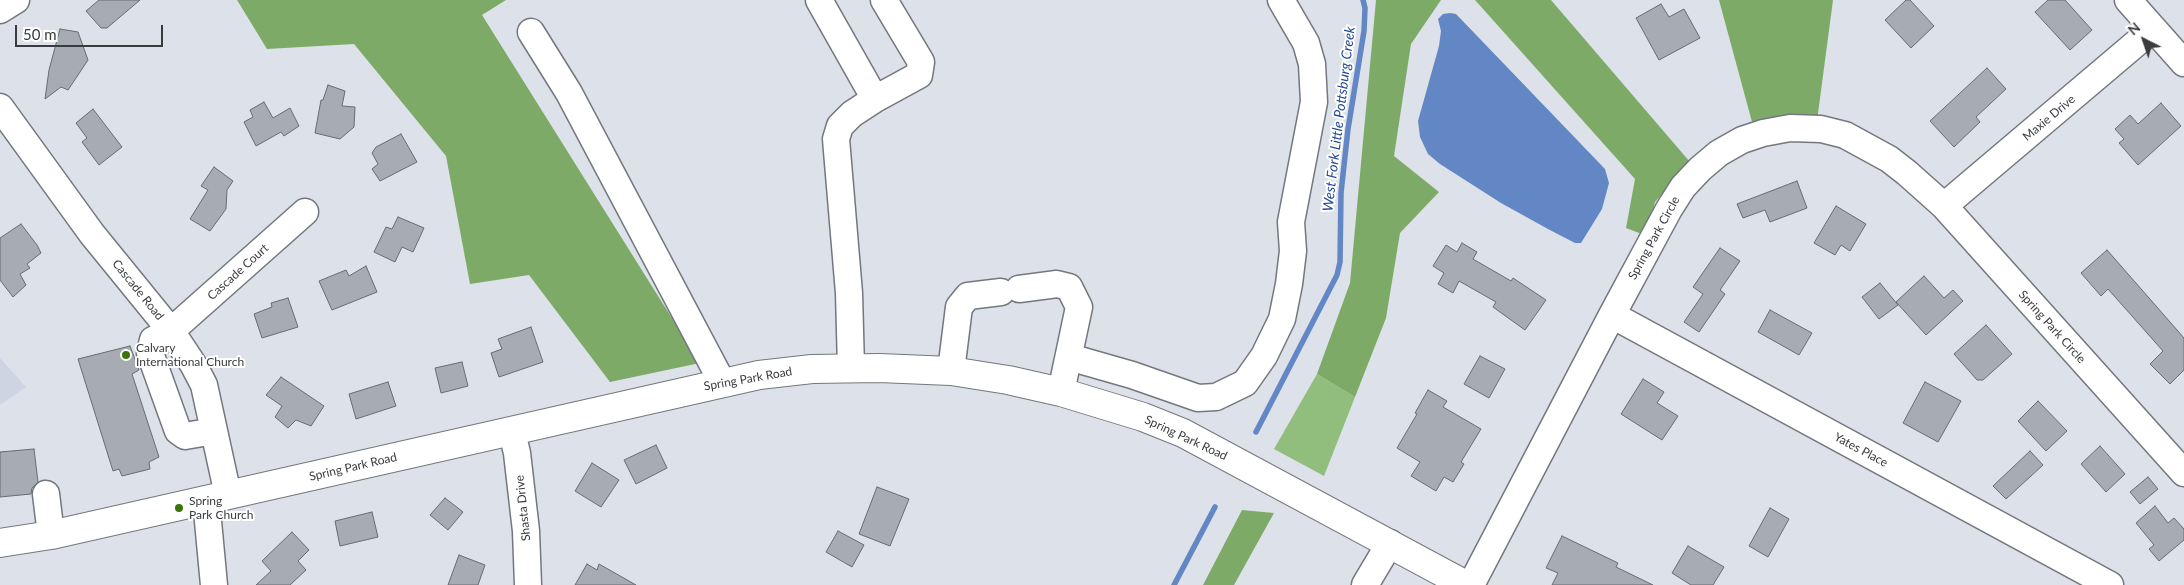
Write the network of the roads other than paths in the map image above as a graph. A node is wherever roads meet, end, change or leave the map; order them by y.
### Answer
1 (16, 0) edge
2 (820, 0) edge
3 (884, 0) edge
4 (1281, 0) edge
5 (2128, 0) edge
6 (0, 10) edge
7 (2153, 29) junction
8 (531, 32) dead end
9 (2184, 63) edge
10 (874, 99) junction
11 (0, 107) edge
12 (1944, 206) junction
13 (305, 212) dead end
14 (1612, 315) junction
15 (171, 331) junction
16 (1069, 357) junction
17 (851, 368) junction
18 (951, 372) junction
19 (722, 382) junction
20 (1061, 392) junction
21 (214, 431) junction
22 (512, 432) junction
23 (2184, 473) edge
24 (46, 494) dead end
25 (217, 497) junction
26 (50, 535) junction
27 (0, 543) edge
28 (1390, 543) junction
29 (214, 585) edge
30 (528, 585) edge
31 (1365, 585) edge
32 (1466, 585) edge
33 (1471, 585) edge
34 (2110, 585) edge

1 - 6 street
2 - 10 street
3 - 10 street
4 - 16 street
5 - 7 street
7 - 9 street
7 - 12 street, Maxie Drive
8 - 19 street
10 - 17 street
11 - 15 street, Cascade Road
12 - 14 street, Spring Park Circle
12 - 23 street, Spring Park Circle
13 - 15 street, Cascade Court
14 - 33 street, Spring Park Circle
14 - 34 street, Yates Place
15 - 21 street, Cascade Road
15 - 21 street, Cascade Court
16 - 18 street
16 - 20 street
17 - 18 main road, Spring Park Road
17 - 19 main road, Spring Park Road
18 - 20 main road, Spring Park Road
19 - 22 main road, Spring Park Road
20 - 28 main road, Spring Park Road
21 - 25 street, Cascade Road
22 - 25 main road, Spring Park Road
22 - 30 street, Shasta Drive
24 - 26 street
25 - 26 main road, Spring Park Road
25 - 29 street, Cascade Road
26 - 27 main road, Spring Park Road
28 - 31 street
28 - 32 main road, Spring Park Road

